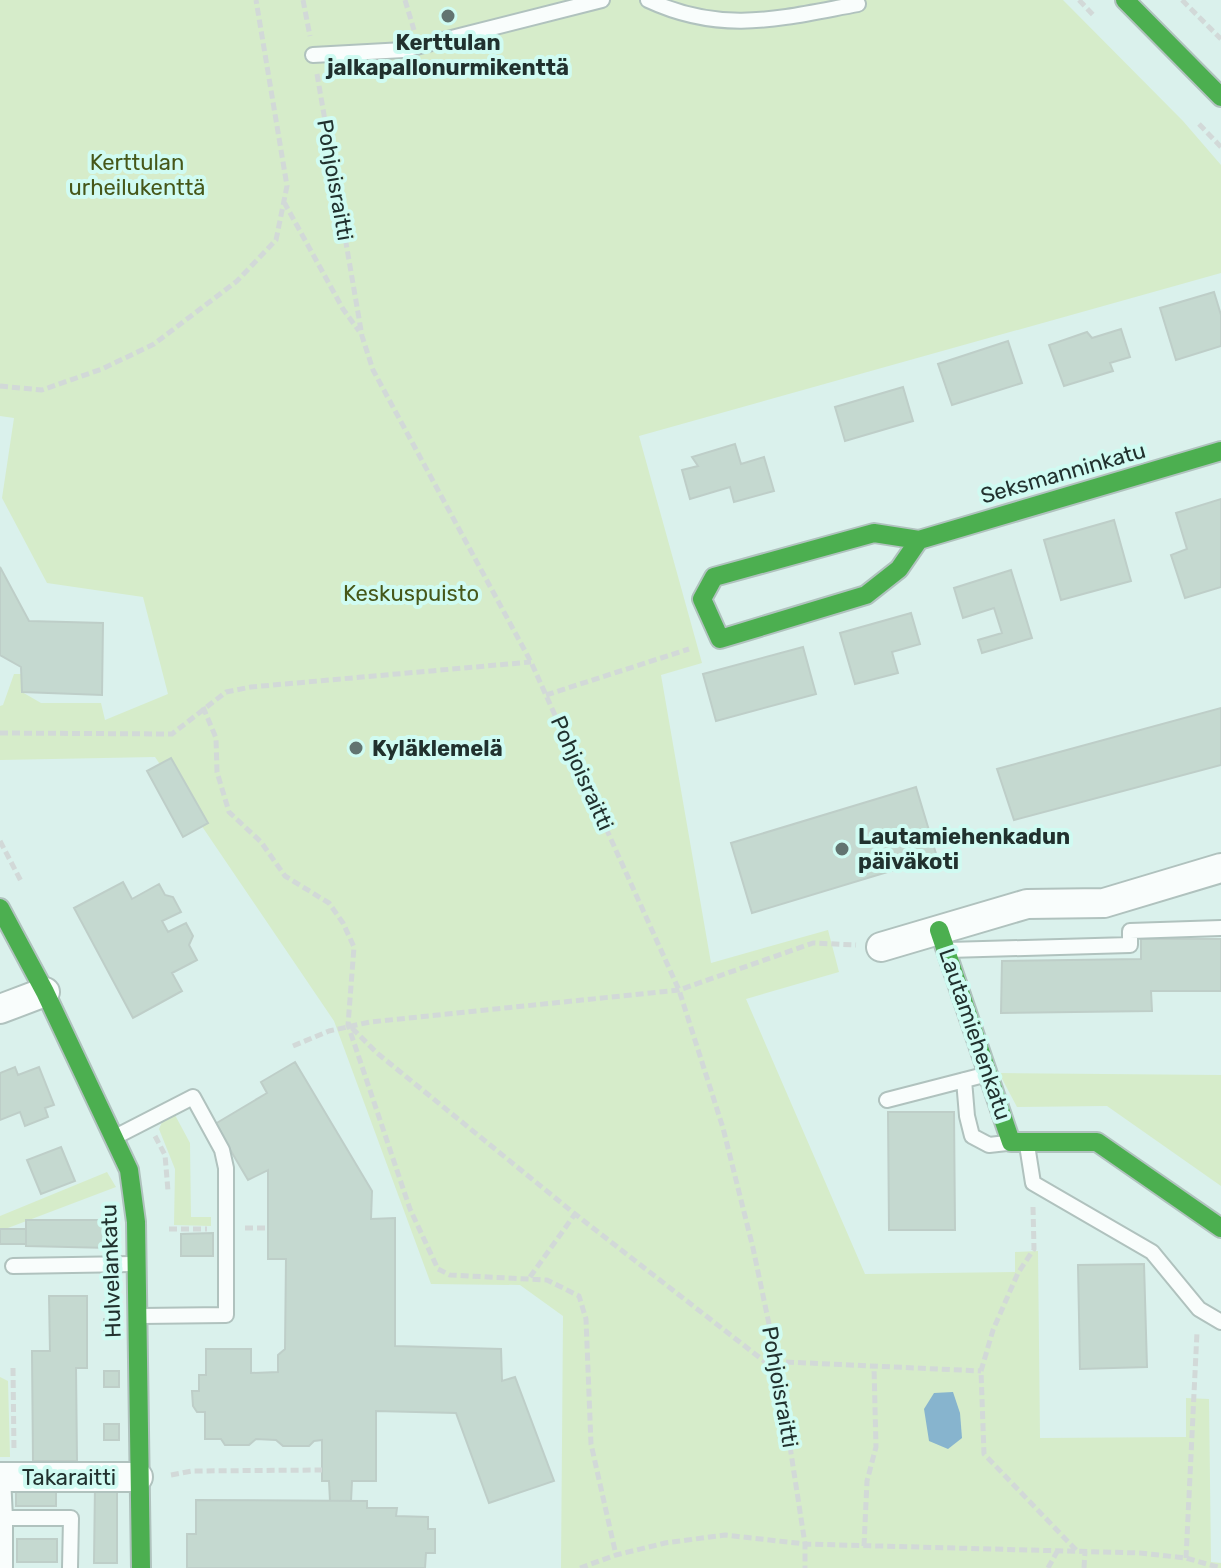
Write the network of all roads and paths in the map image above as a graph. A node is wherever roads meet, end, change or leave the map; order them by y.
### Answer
1 (256, 0) edge
2 (303, 0) edge
3 (405, 0) edge
4 (602, 0) edge
5 (648, 0) edge
6 (1125, 0) edge
7 (1182, 0) edge
8 (858, 4) dead end
9 (1221, 39) edge
10 (419, 46) junction
11 (313, 55) junction
12 (1221, 97) edge
13 (284, 201) junction
14 (362, 336) junction
15 (0, 386) edge
16 (1221, 451) edge
17 (919, 540) junction
18 (720, 639) junction
19 (531, 662) junction
20 (546, 695) junction
21 (203, 707) junction
22 (0, 733) edge
23 (1221, 868) edge
24 (0, 908) edge
25 (1221, 928) edge
26 (942, 940) junction
27 (881, 947) joint
28 (679, 990) junction
29 (45, 992) junction
30 (0, 1009) edge
31 (348, 1025) junction
32 (293, 1046) dead end
33 (988, 1074) junction
34 (964, 1080) junction
35 (887, 1100) dead end
36 (115, 1137) junction
37 (1019, 1143) junction
38 (1033, 1183) junction
39 (575, 1214) junction
40 (1221, 1228) edge
41 (137, 1264) junction
42 (13, 1266) dead end
43 (530, 1277) junction
44 (1199, 1309) junction
45 (137, 1316) junction
46 (1221, 1322) edge
47 (777, 1362) junction
48 (874, 1367) junction
49 (13, 1368) dead end
50 (981, 1371) junction
51 (322, 1470) dead end
52 (6, 1477) edge
53 (151, 1477) junction
54 (5, 1518) junction
55 (805, 1544) junction
56 (864, 1546) junction
57 (1058, 1550) junction
58 (1081, 1551) junction
59 (616, 1555) junction
60 (1186, 1558) junction
61 (5, 1568) edge
62 (70, 1568) edge
63 (141, 1568) edge
64 (580, 1568) edge
65 (805, 1568) edge
66 (1048, 1568) edge
67 (1084, 1568) edge
68 (1221, 1568) edge

1 - 13 path
2 - 11 path, Pohjoisraitti
3 - 10 path
4 - 10 lane
5 - 8 lane
6 - 12 street
7 - 9 path
10 - 11 lane
11 - 14 path, Pohjoisraitti
13 - 14 path
13 - 15 path
14 - 19 path, Pohjoisraitti
16 - 17 street, Seksmanninkatu
17 - 18 street
17 - 18 street, Seksmanninkatu
18 - 20 path
19 - 20 path, Pohjoisraitti
19 - 21 path
20 - 28 path, Pohjoisraitti
21 - 22 path
21 - 31 path
23 - 26 street, Lautamiehenkatu
24 - 29 street, Hulvelankatu
25 - 26 lane
26 - 27 street, Lautamiehenkatu
26 - 33 street, Lautamiehenkatu
27 - 28 path
28 - 31 path
28 - 47 path, Pohjoisraitti
29 - 30 street
29 - 36 street, Hulvelankatu
31 - 32 path
31 - 39 path
31 - 43 path
33 - 34 lane
33 - 37 street, Lautamiehenkatu
34 - 35 lane
34 - 37 lane
36 - 41 street, Hulvelankatu
36 - 45 lane
37 - 38 lane
37 - 40 street, Lautamiehenkatu
38 - 44 lane
38 - 50 path
39 - 43 path
39 - 47 path
41 - 42 lane
41 - 45 street, Hulvelankatu
43 - 59 path
44 - 46 lane
44 - 60 path
45 - 53 street, Hulvelankatu
47 - 48 path
47 - 55 path, Pohjoisraitti
48 - 50 path
48 - 56 path
49 - 52 path
50 - 58 path
51 - 53 path
52 - 53 street, Takaraitti
52 - 54 lane
53 - 63 street, Hulvelankatu
54 - 61 lane
54 - 62 lane
55 - 56 path
55 - 59 path
55 - 65 path, Pohjoisraitti
56 - 57 path
57 - 58 path
57 - 66 path
58 - 60 path
58 - 67 path
59 - 64 path
60 - 68 path

